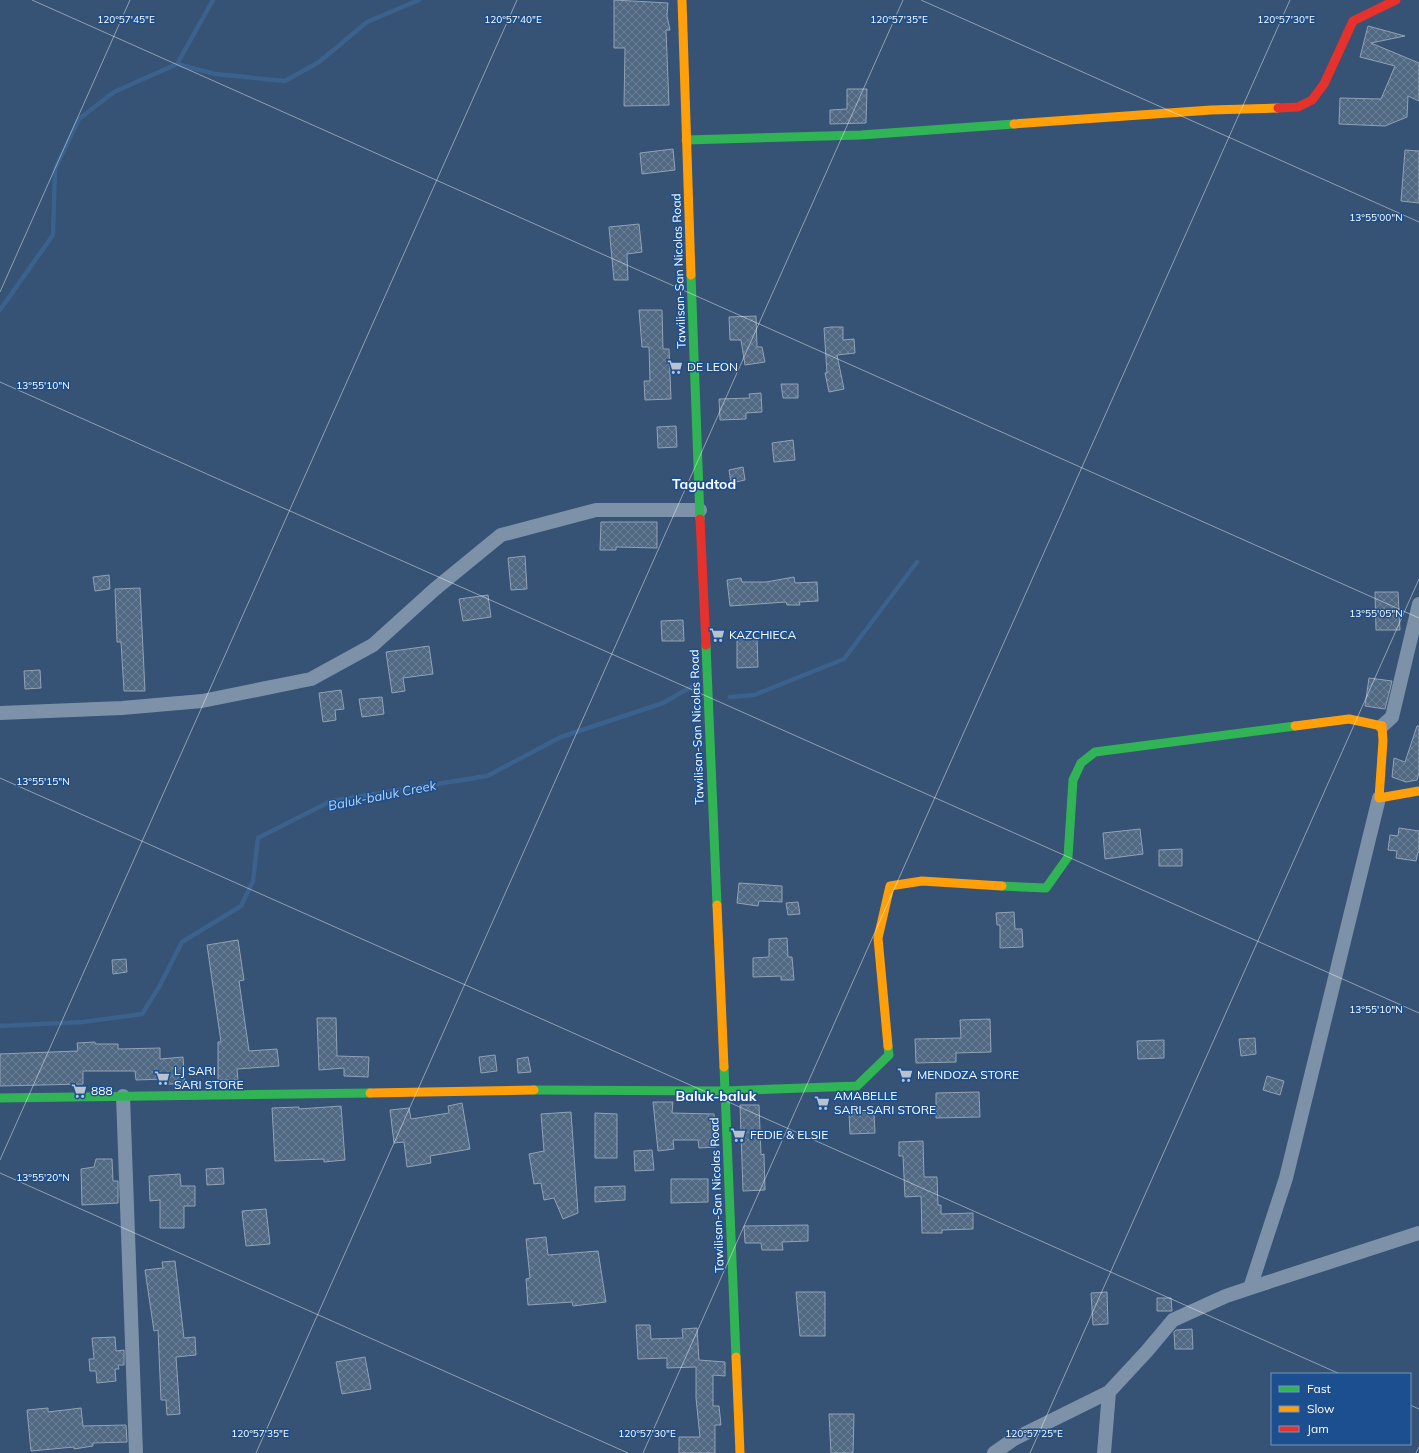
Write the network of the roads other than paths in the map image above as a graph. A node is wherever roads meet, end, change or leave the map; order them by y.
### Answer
1 (682, 0) edge
2 (1396, 0) edge
3 (686, 140) junction
4 (700, 510) junction
5 (1419, 604) edge
6 (0, 713) edge
7 (1382, 726) junction
8 (1419, 791) edge
9 (1379, 798) junction
10 (725, 1091) junction
11 (123, 1096) junction
12 (0, 1098) edge
13 (1419, 1233) edge
14 (1250, 1288) junction
15 (1110, 1392) junction
16 (136, 1453) edge
17 (740, 1453) edge
18 (994, 1453) edge
19 (1104, 1453) edge

1 - 3 street, Tawilisan-San Nicolas Road
2 - 3 street
3 - 4 street, Tawilisan-San Nicolas Road
4 - 6 street
4 - 10 street, Tawilisan-San Nicolas Road
5 - 7 street
7 - 9 street
7 - 10 street
8 - 9 street
9 - 14 street
10 - 11 street
10 - 17 street, Tawilisan-San Nicolas Road
11 - 12 street
11 - 16 street
13 - 14 street
14 - 15 street
15 - 18 street
15 - 19 street

